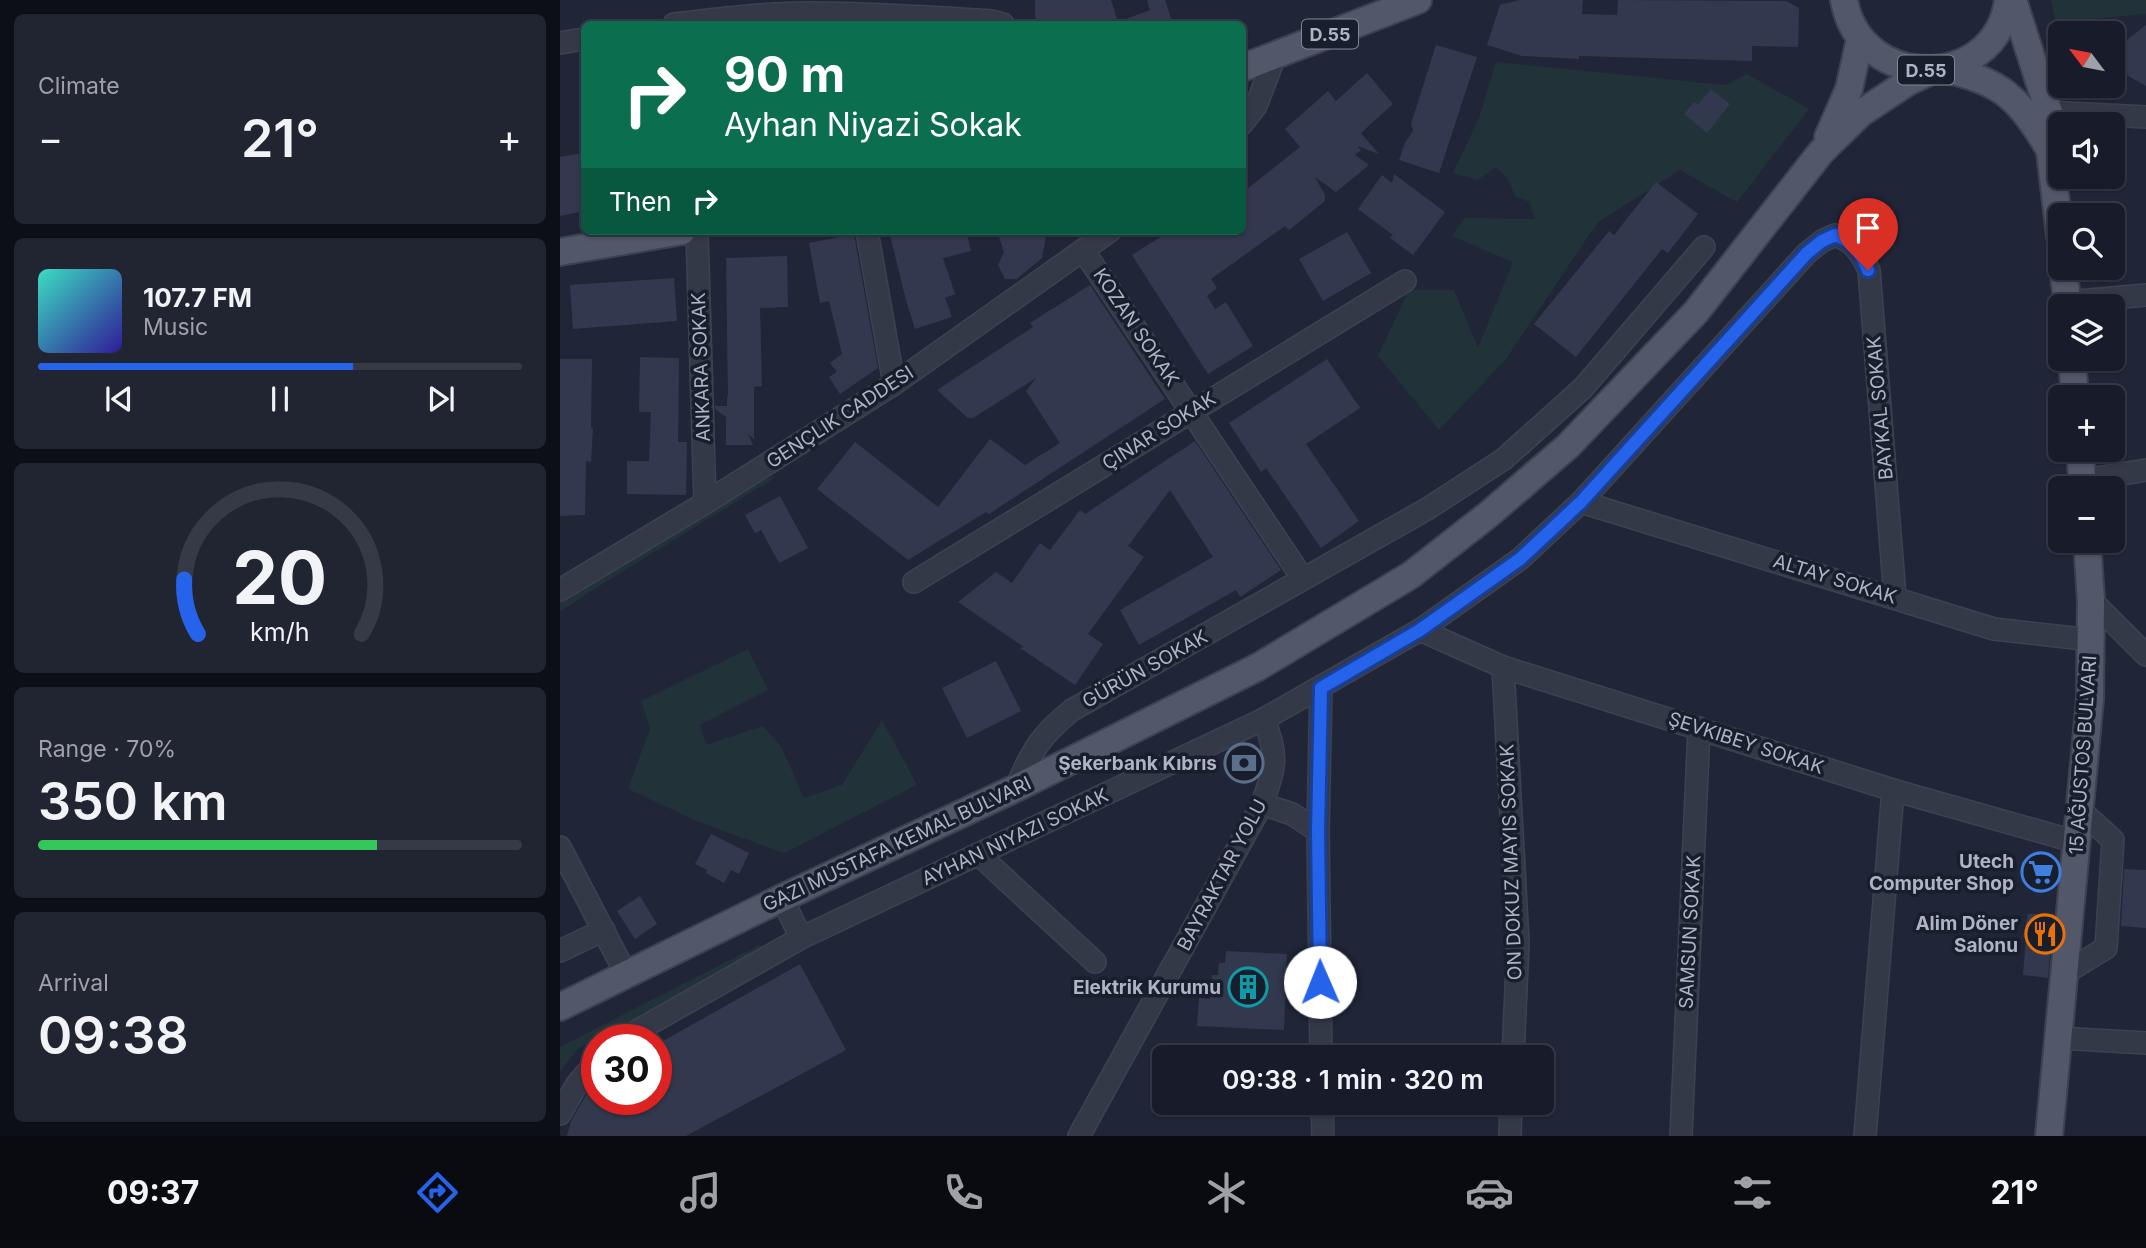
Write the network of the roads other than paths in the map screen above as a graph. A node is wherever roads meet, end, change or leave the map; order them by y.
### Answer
1 (1418, 0) edge
2 (2008, 0) edge
3 (2014, 0) edge
4 (1842, 3) edge
5 (1386, 6) edge
6 (700, 21) edge
7 (992, 21) edge
8 (1860, 39) junction
9 (581, 40) edge
10 (560, 43) edge
11 (1275, 56) junction
12 (1246, 67) edge
13 (1938, 69) junction
14 (2049, 112) edge
15 (2125, 116) edge
16 (2146, 117) edge
17 (1246, 119) edge
18 (2048, 149) edge
19 (1821, 152) junction
20 (659, 235) edge
21 (696, 235) edge
22 (868, 235) edge
23 (1104, 235) edge
24 (1835, 235) joint
25 (1704, 247) dead end
26 (1083, 250) junction
27 (560, 252) edge
28 (1405, 281) dead end
29 (2146, 295) edge
30 (2125, 297) edge
31 (894, 384) junction
32 (1192, 411) junction
33 (2146, 470) edge
34 (2119, 476) edge
35 (1581, 502) junction
36 (705, 503) junction
37 (2088, 553) edge
38 (1303, 579) junction
39 (914, 582) dead end
40 (560, 590) edge
41 (1895, 597) junction
42 (2091, 600) junction
43 (1420, 630) junction
44 (2092, 640) junction
45 (2146, 655) edge
46 (1503, 667) junction
47 (1321, 688) junction
48 (1264, 719) junction
49 (1699, 728) junction
50 (1016, 788) junction
51 (1893, 790) junction
52 (1262, 804) junction
53 (2080, 810) junction
54 (1318, 831) junction
55 (2077, 842) junction
56 (560, 847) edge
57 (978, 854) junction
58 (782, 898) junction
59 (604, 930) junction
60 (802, 938) junction
61 (560, 951) edge
62 (1095, 962) dead end
63 (2065, 973) junction
64 (626, 974) junction
65 (560, 1007) edge
66 (649, 1024) edge
67 (2059, 1038) junction
68 (2146, 1042) edge
69 (1321, 1045) edge
70 (1514, 1045) edge
71 (581, 1083) edge
72 (564, 1107) edge
73 (1322, 1115) edge
74 (1511, 1115) edge
75 (1079, 1136) edge
76 (1323, 1136) edge
77 (1510, 1136) edge
78 (1681, 1136) edge
79 (1865, 1136) edge
80 (2049, 1136) edge

1 - 5 main road, D.55
2 - 13 main road, D.55
3 - 14 main road
4 - 8 main road, D.55
5 - 11 main road, D.55
6 - 7 street
8 - 13 main road, D.55
8 - 19 main road
9 - 10 street
11 - 12 main road, D.55
11 - 17 street
13 - 18 main road
13 - 19 main road
15 - 16 street
19 - 50 main road
20 - 27 main road
21 - 36 street, ANKARA SOKAK
22 - 31 street
23 - 26 street, GENÇLIK CADDESI
24 - 35 street, AYHAN NIYAZI SOKAK
24 - 41 street, BAYKAL SOKAK
25 - 38 street, GÜRÜN SOKAK
26 - 31 street, GENÇLIK CADDESI
26 - 32 street, KOZAN SOKAK
28 - 32 street
29 - 30 street
31 - 36 street, GENÇLIK CADDESI
32 - 38 street, KOZAN SOKAK
32 - 39 street
33 - 34 street
35 - 41 street, ALTAY SOKAK
35 - 43 street, AYHAN NIYAZI SOKAK
36 - 40 street, GENÇLIK CADDESI
37 - 42 main road, 15 AĞUSTOS BULVARI
38 - 50 street, GÜRÜN SOKAK
41 - 44 street, ALTAY SOKAK
42 - 44 main road, 15 AĞUSTOS BULVARI
42 - 45 street
43 - 46 street, ŞEVKIBEY SOKAK
43 - 47 street, AYHAN NIYAZI SOKAK
44 - 53 main road, 15 AĞUSTOS BULVARI
46 - 49 street, ŞEVKIBEY SOKAK
46 - 70 street
47 - 48 street, AYHAN NIYAZI SOKAK
47 - 54 street
48 - 52 street, BAYRAKTAR YOLU
48 - 57 street, AYHAN NIYAZI SOKAK
49 - 51 street, ŞEVKIBEY SOKAK
49 - 78 street, SAMSUN SOKAK
50 - 58 main road
51 - 55 street, ŞEVKIBEY SOKAK
51 - 79 street
52 - 54 street
52 - 75 street, BAYRAKTAR YOLU
53 - 55 main road, 15 AĞUSTOS BULVARI
53 - 63 street
54 - 69 street
55 - 63 main road, 15 AĞUSTOS BULVARI
56 - 59 street
57 - 60 street, AYHAN NIYAZI SOKAK
57 - 62 street
58 - 60 street
58 - 64 main road
59 - 61 street
59 - 64 street
60 - 66 street, AYHAN NIYAZI SOKAK
63 - 67 main road, 15 AĞUSTOS BULVARI
64 - 65 main road
67 - 68 street
67 - 80 main road, 15 AĞUSTOS BULVARI
71 - 72 street
73 - 76 street
74 - 77 street

